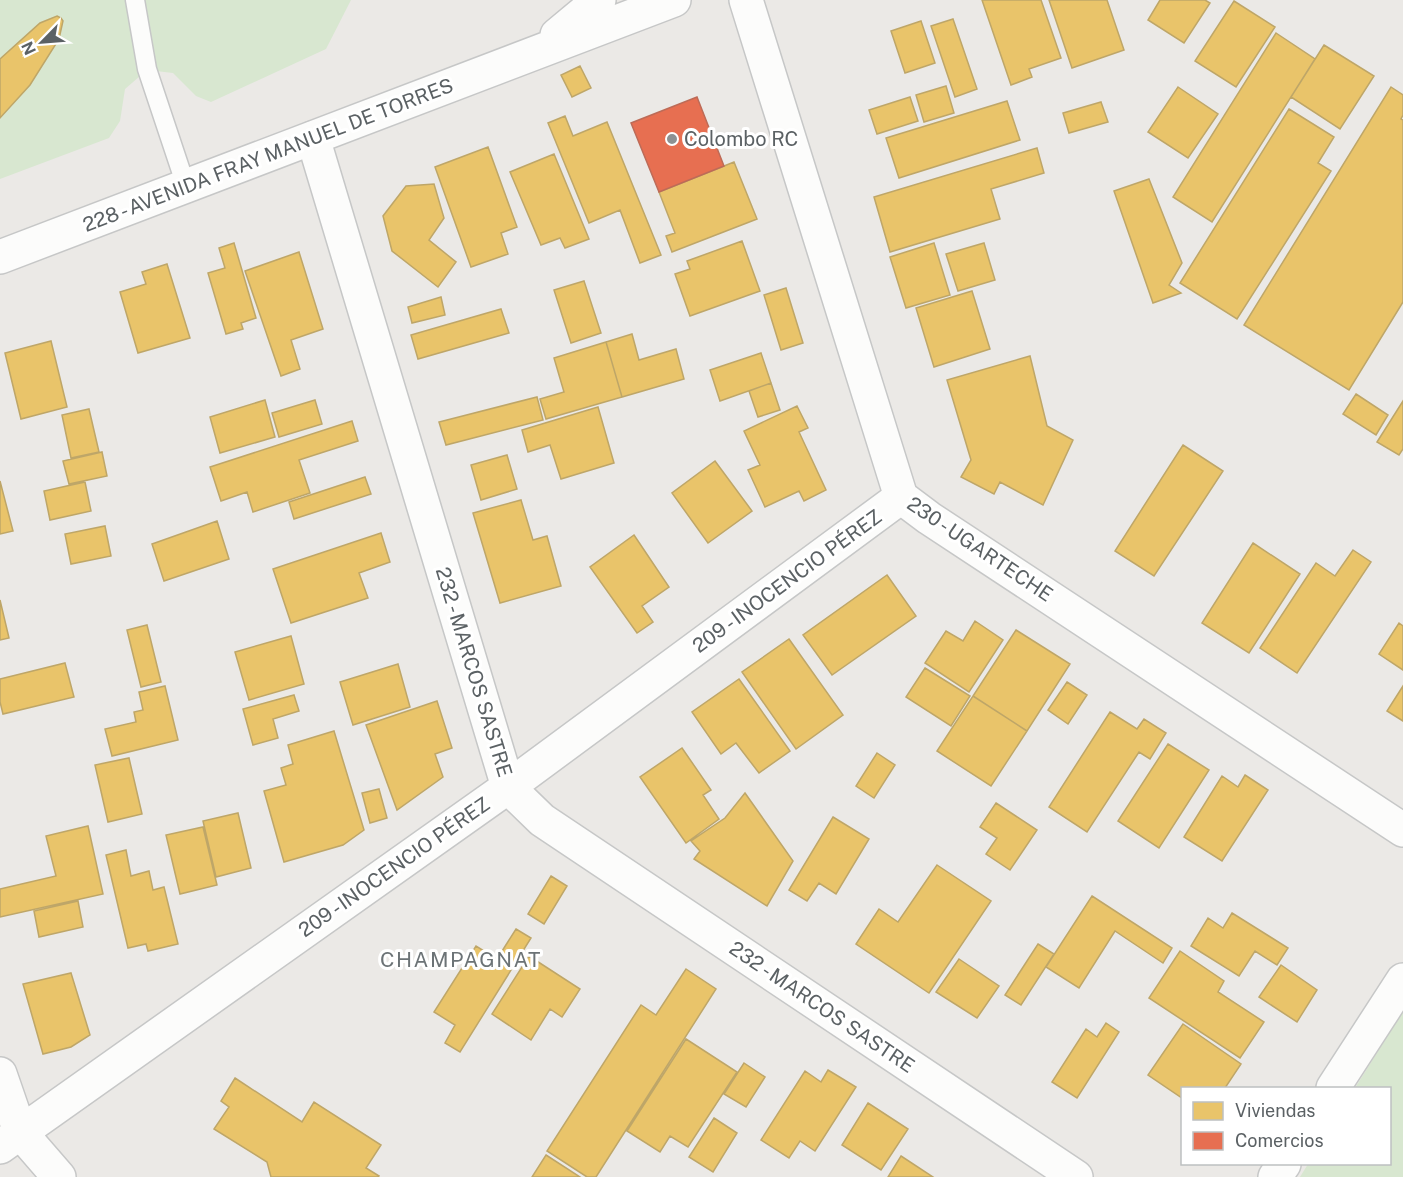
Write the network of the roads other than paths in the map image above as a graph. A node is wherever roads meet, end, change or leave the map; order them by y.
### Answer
1 (135, 0) edge
2 (599, 0) edge
3 (674, 0) edge
4 (746, 0) edge
5 (535, 53) junction
6 (314, 138) junction
7 (186, 186) junction
8 (0, 257) edge
9 (901, 497) junction
10 (508, 787) junction
11 (1403, 830) edge
12 (1403, 980) edge
13 (0, 1074) edge
14 (1334, 1087) edge
15 (10, 1139) edge
16 (59, 1177) edge
17 (1076, 1177) edge

1 - 7 lane
2 - 5 street, 228 - AVENIDA FRAY MANUEL DE TORRES
3 - 5 street, 228 - AVENIDA FRAY MANUEL DE TORRES
4 - 9 street, 230 - UGARTECHE
5 - 6 street, 228 - AVENIDA FRAY MANUEL DE TORRES
6 - 7 street, 228 - AVENIDA FRAY MANUEL DE TORRES
6 - 10 street, 232 - MARCOS SASTRE
7 - 8 street, 228 - AVENIDA FRAY MANUEL DE TORRES
9 - 10 street, 209 - INOCENCIO PÉREZ
9 - 11 street, 230 - UGARTECHE
10 - 15 street, 209 - INOCENCIO PÉREZ
10 - 17 street, 232 - MARCOS SASTRE
12 - 14 street
13 - 15 street
15 - 16 street

